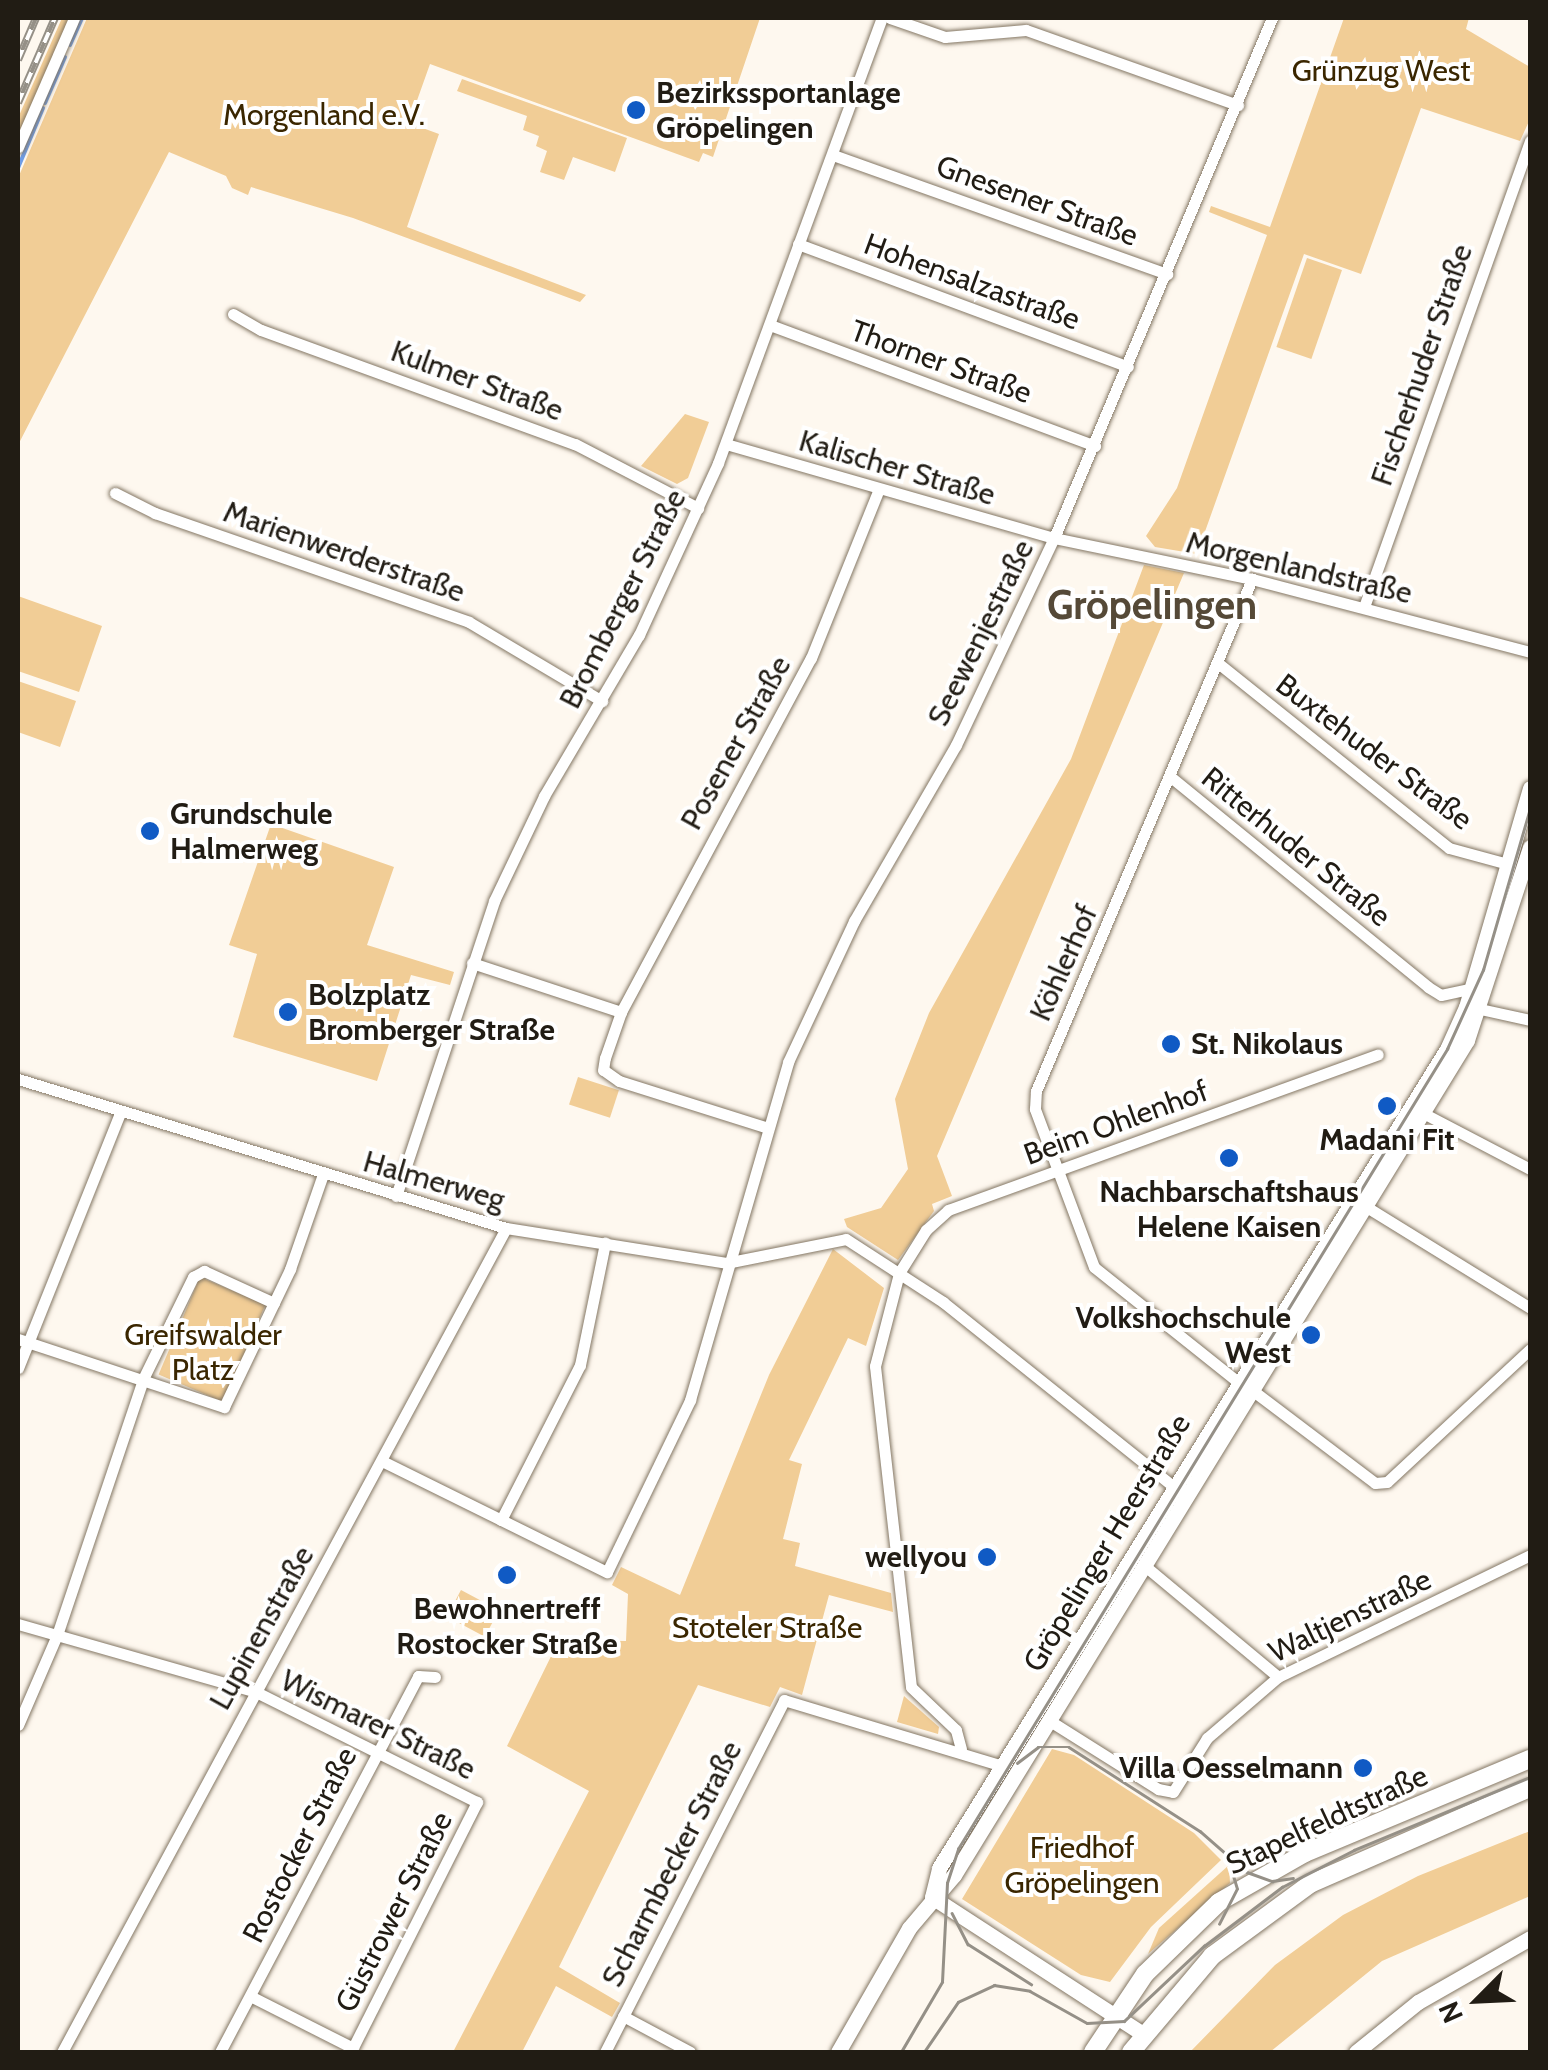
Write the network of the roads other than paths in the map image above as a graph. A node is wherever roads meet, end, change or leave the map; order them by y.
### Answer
1 (74, 18) edge
2 (882, 18) edge
3 (890, 18) edge
4 (1272, 18) edge
5 (1238, 105) junction
6 (1530, 141) edge
7 (18, 148) edge
8 (833, 155) junction
9 (798, 244) junction
10 (1167, 274) junction
11 (233, 314) dead end
12 (770, 325) junction
13 (1128, 367) junction
14 (726, 444) junction
15 (1095, 446) junction
16 (878, 491) junction
17 (116, 492) dead end
18 (698, 508) junction
19 (1054, 538) junction
20 (1252, 579) junction
21 (1364, 607) junction
22 (1530, 652) edge
23 (1218, 662) junction
24 (602, 701) junction
25 (1172, 778) junction
26 (1530, 788) edge
27 (1530, 847) edge
28 (1508, 864) junction
29 (472, 964) junction
30 (1469, 990) junction
31 (1473, 1008) junction
32 (621, 1012) junction
33 (1530, 1020) edge
34 (1378, 1054) dead end
35 (18, 1079) edge
36 (121, 1110) junction
37 (1423, 1114) junction
38 (765, 1127) junction
39 (1530, 1168) edge
40 (1058, 1170) junction
41 (323, 1174) junction
42 (396, 1196) junction
43 (1365, 1206) junction
44 (506, 1228) junction
45 (605, 1244) junction
46 (726, 1263) junction
47 (899, 1274) junction
48 (274, 1302) junction
49 (1530, 1308) edge
50 (23, 1341) edge
51 (1530, 1349) edge
52 (18, 1368) edge
53 (143, 1379) junction
54 (1245, 1386) junction
55 (382, 1461) junction
56 (1172, 1486) junction
57 (1188, 1497) junction
58 (501, 1520) junction
59 (1530, 1556) edge
60 (1145, 1566) junction
61 (18, 1624) edge
62 (57, 1636) junction
63 (435, 1677) dead end
64 (1278, 1677) junction
65 (256, 1692) junction
66 (1050, 1720) junction
67 (18, 1725) edge
68 (961, 1749) junction
69 (377, 1750) junction
70 (1530, 1759) edge
71 (1003, 1766) junction
72 (1530, 1788) edge
73 (478, 1802) joint
74 (932, 1896) junction
75 (1530, 1938) edge
76 (250, 1996) junction
77 (1116, 2015) junction
78 (624, 2016) junction
79 (1143, 2034) junction
80 (62, 2052) edge
81 (220, 2052) edge
82 (606, 2052) edge
83 (690, 2052) edge
84 (838, 2052) edge
85 (1093, 2052) edge
86 (1132, 2052) edge
87 (1356, 2052) edge

1 - 7 street
2 - 8 street, Bromberger Straße
3 - 5 street
4 - 5 street, Seewenjestraße
5 - 10 street, Seewenjestraße
6 - 21 street, Fischerhuder Straße
8 - 9 street, Bromberger Straße
8 - 10 street, Gnesener Straße
9 - 12 street, Bromberger Straße
9 - 13 street, Hohensalzastraße
10 - 13 street, Seewenjestraße
11 - 18 street, Kulmer Straße
12 - 14 street, Bromberger Straße
12 - 15 street, Thorner Straße
13 - 15 street, Seewenjestraße
14 - 16 street, Kalischer Straße
14 - 18 street, Bromberger Straße
15 - 19 street, Seewenjestraße
16 - 19 street, Kalischer Straße
16 - 32 street, Posener Straße
17 - 24 street, Marienwerderstraße
18 - 24 street, Bromberger Straße
19 - 20 street, Morgenlandstraße
19 - 38 street, Seewenjestraße
20 - 21 street, Morgenlandstraße
20 - 23 street, Ritterhuder Straße
21 - 22 street, Morgenlandstraße
23 - 25 street, Ritterhuder Straße
23 - 28 street, Buxtehuder Straße
24 - 29 street, Bromberger Straße
25 - 30 street, Ritterhuder Straße
25 - 40 street, Köhlerhof
26 - 28 main road, Gröpelinger Heerstraße
27 - 31 main road, Gröpelinger Heerstraße
28 - 30 main road, Gröpelinger Heerstraße
29 - 32 street
29 - 42 street, Bromberger Straße
30 - 31 main road, Gröpelinger Heerstraße
31 - 33 street
31 - 37 main road, Gröpelinger Heerstraße
31 - 54 main road, Gröpelinger Heerstraße
32 - 38 street, Posener Straße
34 - 40 street, Beim Ohlenhof
35 - 36 street, Halmerweg
36 - 41 street, Halmerweg
36 - 50 street
37 - 39 street
37 - 43 main road, Gröpelinger Heerstraße
38 - 46 street, Seewenjestraße
40 - 47 street, Beim Ohlenhof
40 - 54 street, Köhlerhof
41 - 42 street, Halmerweg
41 - 48 street
42 - 44 street, Halmerweg
43 - 49 street
43 - 54 main road, Gröpelinger Heerstraße
44 - 45 street, Halmerweg
44 - 55 street, Lupinenstraße
45 - 46 street, Halmerweg
45 - 58 street
46 - 47 street, Halmerweg
46 - 58 street, Seewenjestraße
47 - 56 street
47 - 68 street, Beim Ohlenhof
48 - 53 street
48 - 53 street
50 - 52 street
50 - 53 street
51 - 54 street, Köhlerhof
53 - 62 street
54 - 56 main road, Gröpelinger Heerstraße
54 - 57 main road, Gröpelinger Heerstraße
55 - 58 street
55 - 65 street, Lupinenstraße
56 - 57 street
56 - 71 main road, Gröpelinger Heerstraße
57 - 60 main road, Gröpelinger Heerstraße
59 - 64 street, Waltjenstraße
60 - 64 street
60 - 66 main road, Gröpelinger Heerstraße
61 - 62 street, Wismarer Straße
62 - 65 street, Wismarer Straße
62 - 67 street
63 - 69 street, Rostocker Straße
64 - 66 street, Waltjenstraße
65 - 69 street, Wismarer Straße
65 - 80 street, Lupinenstraße
66 - 74 main road, Gröpelinger Heerstraße
68 - 71 street
68 - 78 street, Scharmbecker Straße
69 - 73 street, Wismarer Straße
69 - 76 street, Rostocker Straße
70 - 77 main road, Stapelfeldtstraße
71 - 74 main road, Gröpelinger Heerstraße
72 - 79 main road, Stapelfeldtstraße
73 - 76 street, Güstrower Straße
74 - 77 main road
74 - 84 main road, Gröpelinger Heerstraße
75 - 87 main road
76 - 81 street, Rostocker Straße
77 - 79 main road
77 - 85 main road, Stapelfeldtstraße
78 - 82 street, Scharmbecker Straße
78 - 83 street
79 - 86 main road, Stapelfeldtstraße

